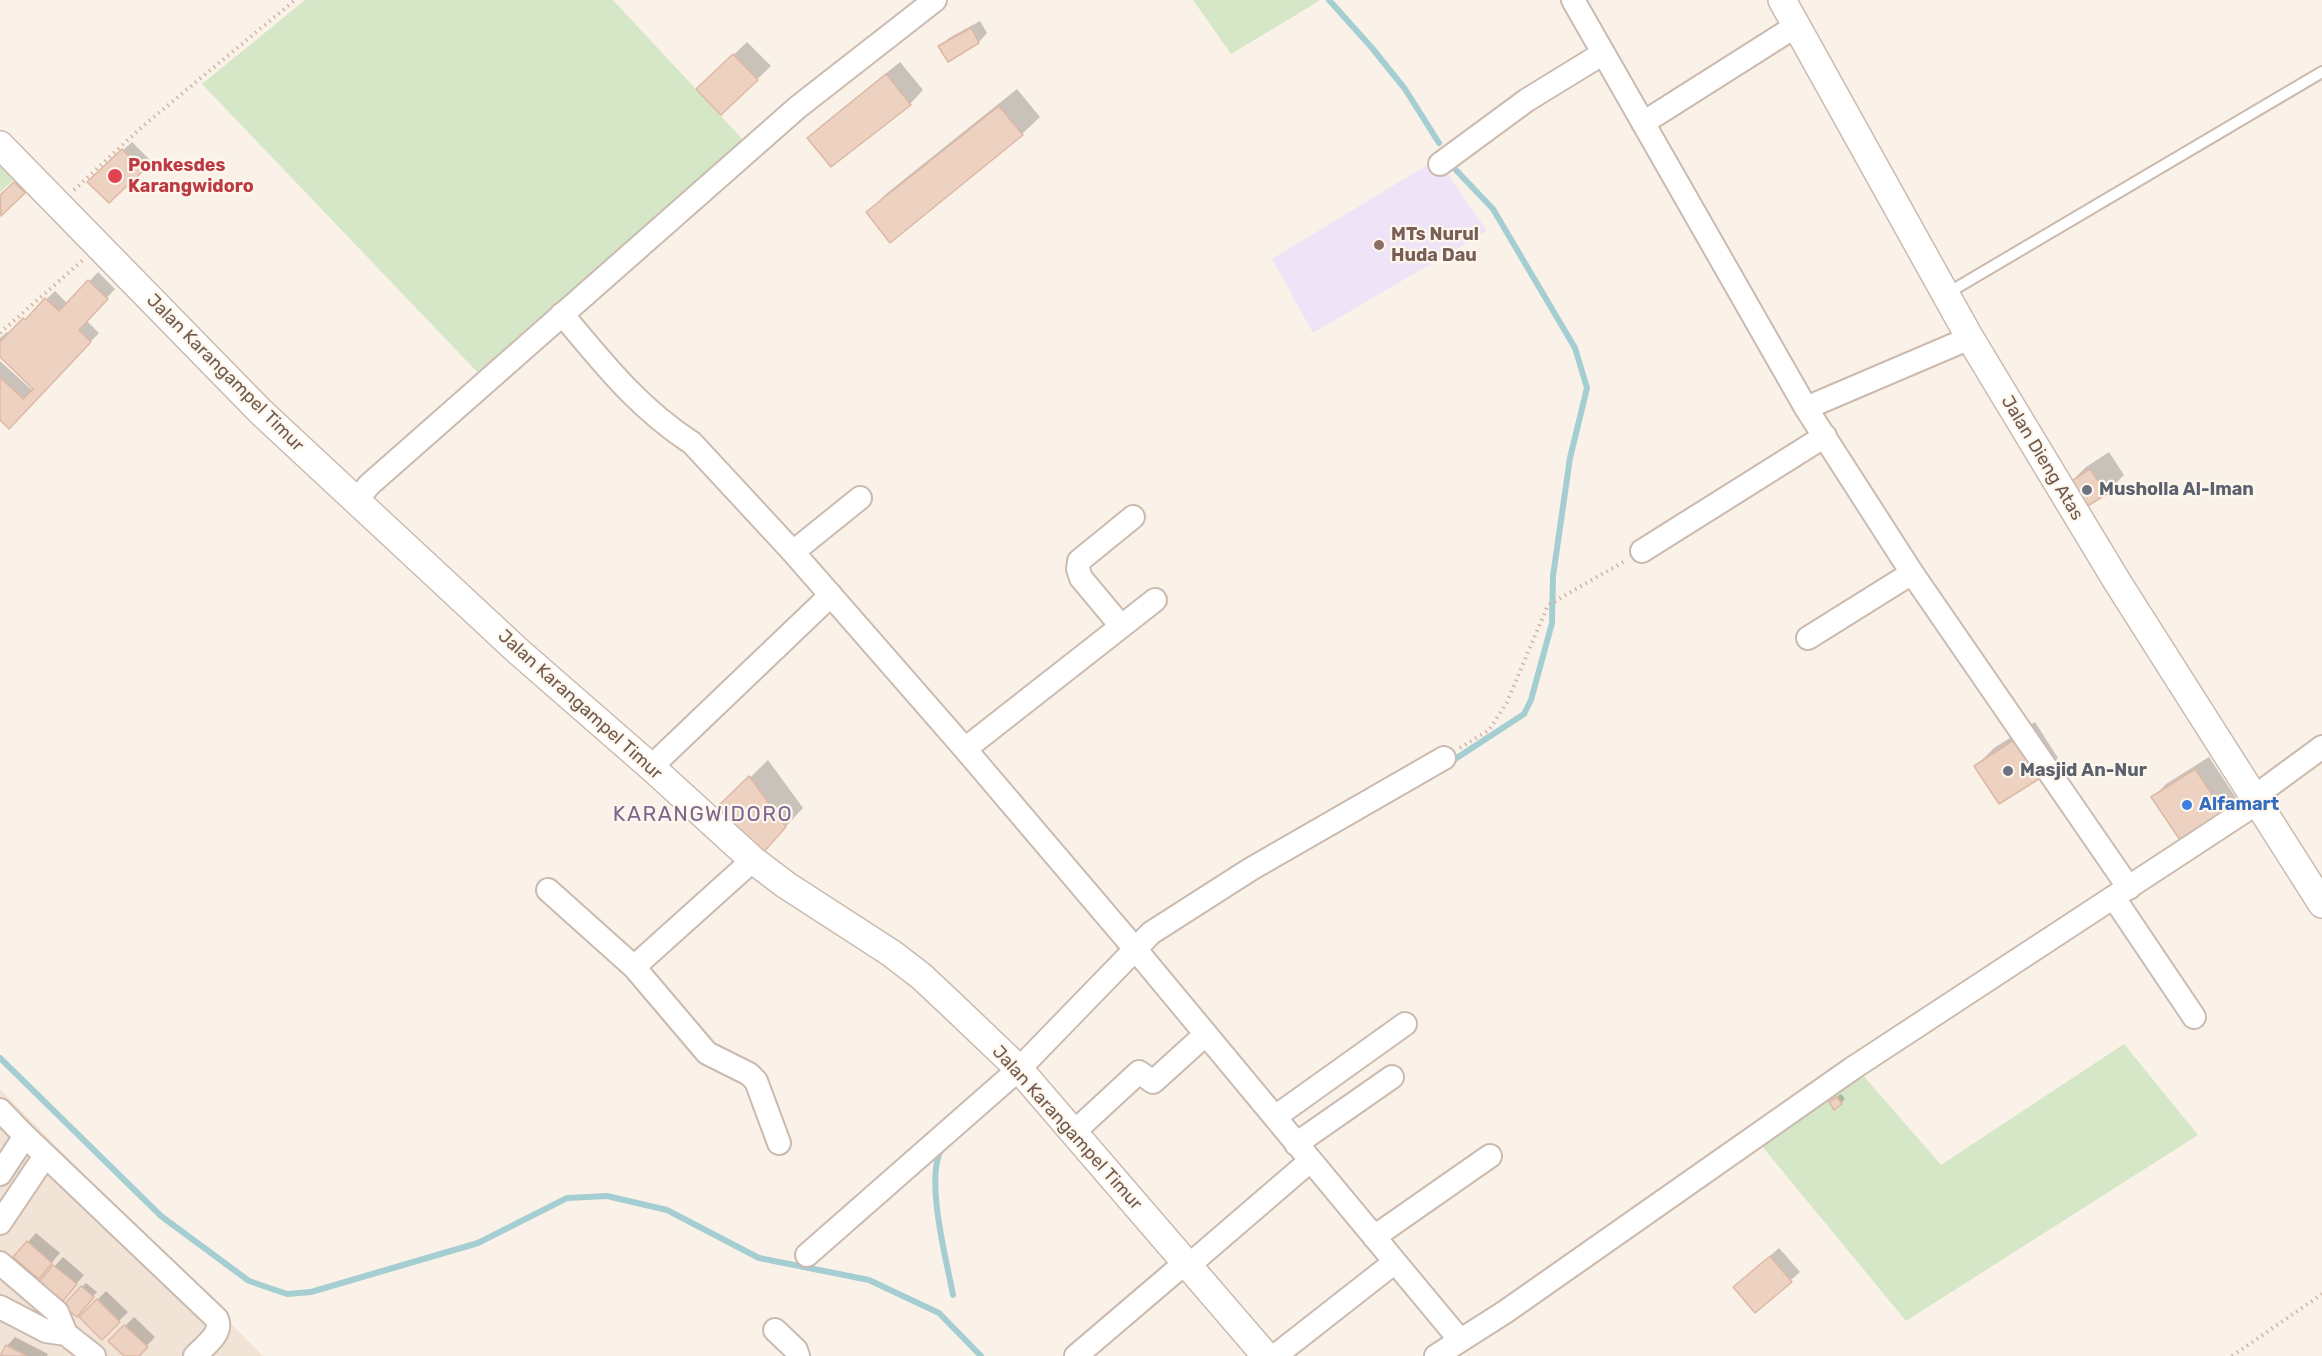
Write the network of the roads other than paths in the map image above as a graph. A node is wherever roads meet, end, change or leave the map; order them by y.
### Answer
1 (935, 0) edge
2 (1573, 0) edge
3 (1782, 0) edge
4 (1796, 26) junction
5 (1602, 54) junction
6 (2322, 72) edge
7 (1643, 123) junction
8 (0, 145) edge
9 (1440, 164) dead end
10 (1946, 294) junction
11 (562, 314) junction
12 (1970, 338) junction
13 (1806, 408) junction
14 (1825, 436) junction
15 (861, 498) dead end
16 (356, 501) junction
17 (1133, 518) dead end
18 (1642, 551) road end
19 (793, 552) junction
20 (1912, 573) junction
21 (831, 595) junction
22 (1155, 600) dead end
23 (1121, 626) junction
24 (1809, 638) dead end
25 (2322, 747) edge
26 (965, 749) junction
27 (1444, 758) road end
28 (651, 767) junction
29 (2256, 800) junction
30 (753, 860) junction
31 (548, 890) dead end
32 (2121, 893) junction
33 (2322, 904) edge
34 (1136, 950) junction
35 (634, 967) junction
36 (2194, 1017) dead end
37 (1405, 1024) dead end
38 (1206, 1034) junction
39 (1019, 1069) junction
40 (1392, 1077) dead end
41 (0, 1110) edge
42 (1275, 1118) junction
43 (1074, 1132) junction
44 (25, 1136) junction
45 (779, 1143) dead end
46 (1303, 1152) junction
47 (45, 1156) junction
48 (1490, 1156) dead end
49 (0, 1174) edge
50 (3, 1212) edge
51 (1374, 1237) junction
52 (807, 1255) dead end
53 (1395, 1262) junction
54 (0, 1263) edge
55 (1186, 1265) junction
56 (0, 1307) edge
57 (775, 1330) dead end
58 (66, 1334) junction
59 (1460, 1340) junction
60 (94, 1356) edge
61 (195, 1356) edge
62 (798, 1356) edge
63 (1076, 1356) edge
64 (1266, 1356) edge
65 (1275, 1356) edge
66 (1436, 1356) edge

1 - 11 street
2 - 5 street
3 - 4 street, Jalan Dieng Atas
4 - 7 street
4 - 10 street, Jalan Dieng Atas
5 - 7 street
5 - 9 street
6 - 10 lane
7 - 13 street
8 - 16 street, Jalan Karangampel Timur
10 - 12 street, Jalan Dieng Atas
11 - 16 street
11 - 19 street
12 - 13 street
12 - 29 street, Jalan Dieng Atas
13 - 14 street
14 - 18 street
14 - 20 street
15 - 19 street
16 - 28 street, Jalan Karangampel Timur
17 - 23 street
19 - 21 street
20 - 24 street
20 - 32 street
21 - 26 street
21 - 28 street
22 - 23 street
23 - 26 street
25 - 29 street
26 - 34 street
27 - 34 street
28 - 30 street, Jalan Karangampel Timur
29 - 32 street
29 - 33 street, Jalan Dieng Atas
30 - 35 street
30 - 39 street, Jalan Karangampel Timur
31 - 35 street
32 - 36 street
32 - 59 street
34 - 38 street
34 - 39 street
35 - 45 street
37 - 42 street
38 - 42 street
38 - 43 street
39 - 43 street, Jalan Karangampel Timur
39 - 52 street
40 - 46 street
41 - 44 street
42 - 46 street
43 - 55 street, Jalan Karangampel Timur
44 - 47 street
44 - 49 street
46 - 51 street
46 - 55 street
47 - 50 street
47 - 61 street
48 - 51 street
51 - 53 street
53 - 59 street
53 - 65 street
54 - 58 street
55 - 63 street
55 - 64 street, Jalan Karangampel Timur
56 - 58 street
57 - 62 street
58 - 60 street
59 - 66 street

